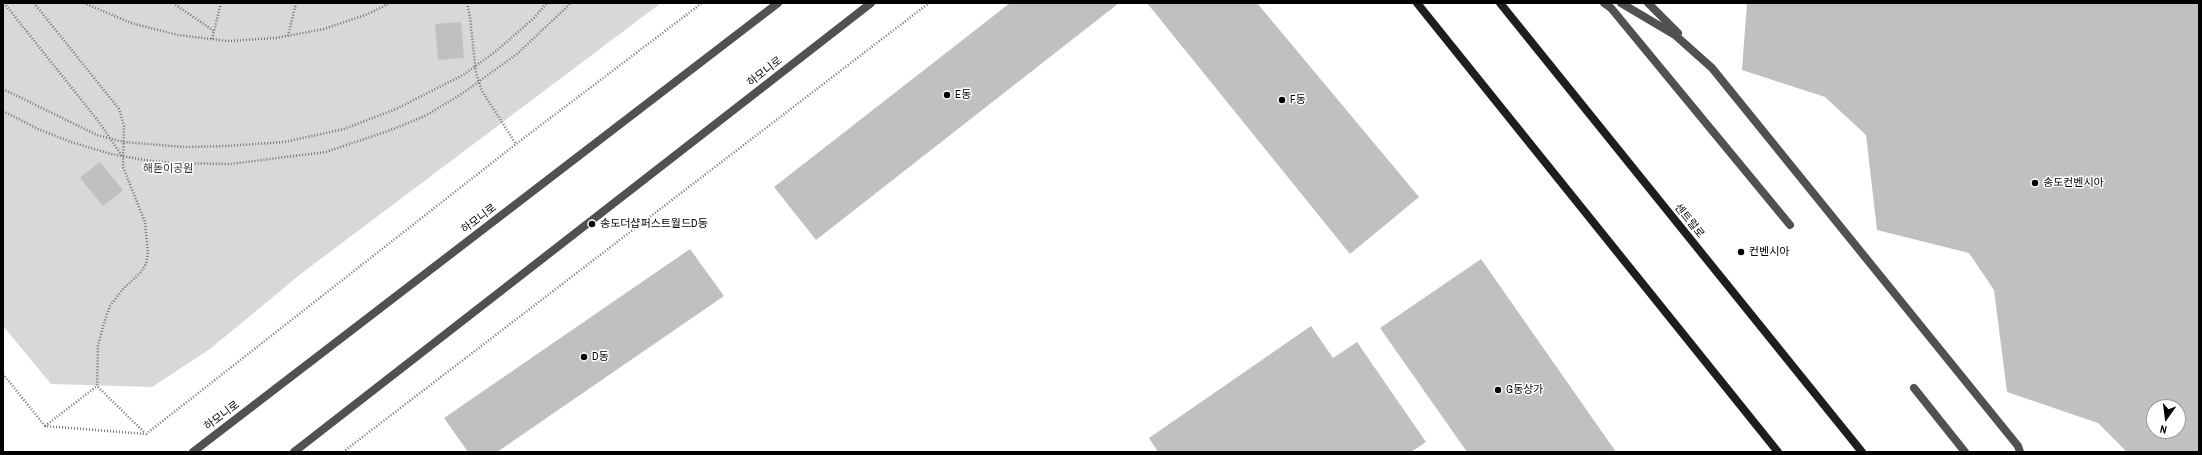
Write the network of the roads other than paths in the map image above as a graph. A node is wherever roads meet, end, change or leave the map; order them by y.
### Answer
1 (778, 3) edge
2 (871, 3) edge
3 (1417, 3) edge
4 (1500, 3) edge
5 (1604, 3) edge
6 (1621, 3) edge
7 (1648, 3) edge
8 (1696, 52) junction
9 (1790, 224) dead end
10 (1914, 388) dead end
11 (193, 452) edge
12 (294, 452) edge
13 (1778, 452) edge
14 (1862, 452) edge
15 (1965, 452) edge
16 (2020, 452) edge

1 - 11 street, 하모니로
2 - 12 street, 하모니로
3 - 13 main road
4 - 14 main road, 센트럴로
5 - 9 street
6 - 8 street
7 - 8 street
8 - 16 street
10 - 15 street

